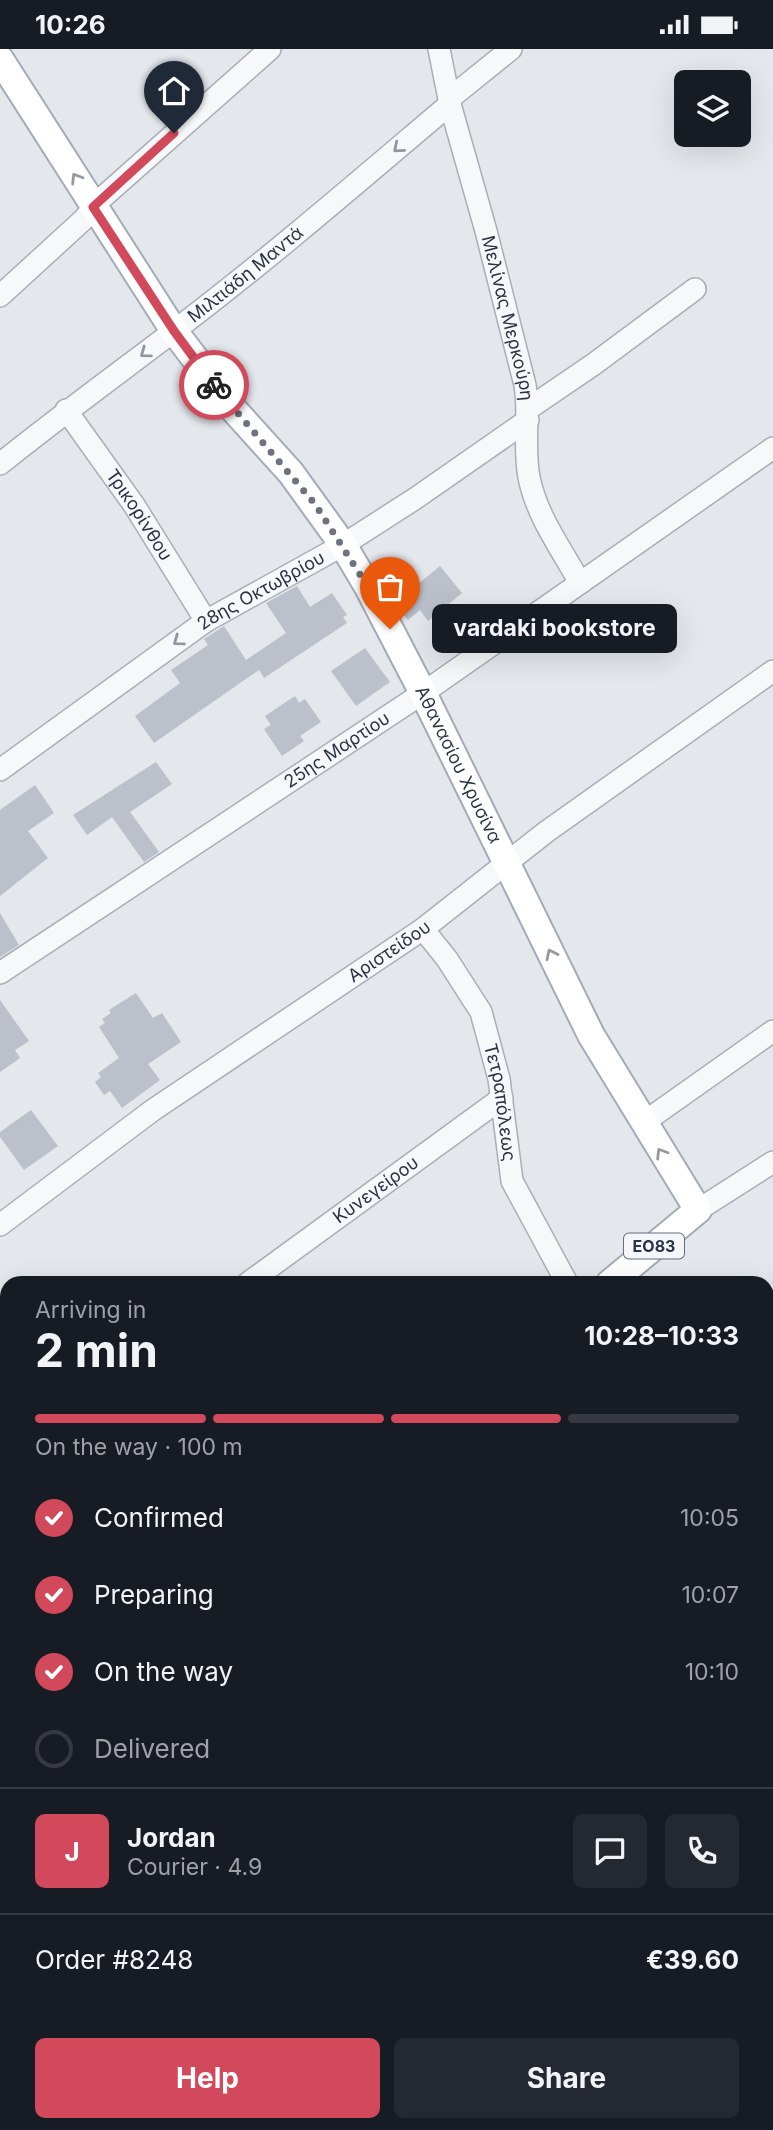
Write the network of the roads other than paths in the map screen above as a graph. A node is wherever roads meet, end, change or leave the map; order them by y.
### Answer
1 (6, 49) edge
2 (270, 49) edge
3 (439, 49) edge
4 (511, 49) edge
5 (0, 53) edge
6 (0, 59) edge
7 (450, 102) junction
8 (93, 207) junction
9 (695, 289) dead end
10 (0, 296) edge
11 (174, 331) junction
12 (66, 410) junction
13 (528, 414) junction
14 (773, 448) edge
15 (0, 464) edge
16 (343, 545) junction
17 (580, 583) junction
18 (206, 621) junction
19 (773, 671) edge
20 (423, 693) junction
21 (0, 770) edge
22 (507, 863) junction
23 (423, 929) junction
24 (0, 973) edge
25 (773, 1031) edge
26 (502, 1098) junction
27 (643, 1123) junction
28 (773, 1162) edge
29 (698, 1210) junction
30 (0, 1224) edge
31 (258, 1276) edge
32 (563, 1276) edge
33 (618, 1276) edge

1 - 5 street
2 - 8 street
3 - 7 street, Μελίνας Μερκούρη
4 - 7 street, Μιλτιάδη Μαντά
8 -> 6 main road, Αθανασίου Χρυσίνα
7 -> 11 street, Μιλτιάδη Μαντά
7 - 13 street, Μελίνας Μερκούρη
8 - 10 street
8 - 11 main road, Αθανασίου Χρυσίνα
9 - 13 street, 28ης Οκτωβρίου
11 -> 12 street, Μιλτιάδη Μαντά
11 - 16 main road, Αθανασίου Χρυσίνα
12 - 15 street, Μιλτιάδη Μαντά
12 - 18 street, Τρικορίνθου
13 - 16 street, 28ης Οκτωβρίου
13 - 17 street, Μελίνας Μερκούρη
14 - 17 street, 25ης Μαρτίου
16 - 18 street, 28ης Οκτωβρίου
16 - 20 main road, Αθανασίου Χρυσίνα
17 - 20 street, 25ης Μαρτίου
18 -> 21 street, 28ης Οκτωβρίου
19 - 22 street, Αριστείδου
20 - 22 main road, Αθανασίου Χρυσίνα
20 - 24 street, 25ης Μαρτίου
22 - 23 street, Αριστείδου
27 -> 22 main road, Αθανασίου Χρυσίνα
23 - 26 street, Τετραπόλεως
23 - 30 street, Αριστείδου
25 - 27 street
26 - 31 street, Κυνεγείρου
26 - 32 street, Τετραπόλεως
29 -> 27 main road, Αθανασίου Χρυσίνα
28 - 29 street
29 - 33 main road, ΕΟ83

